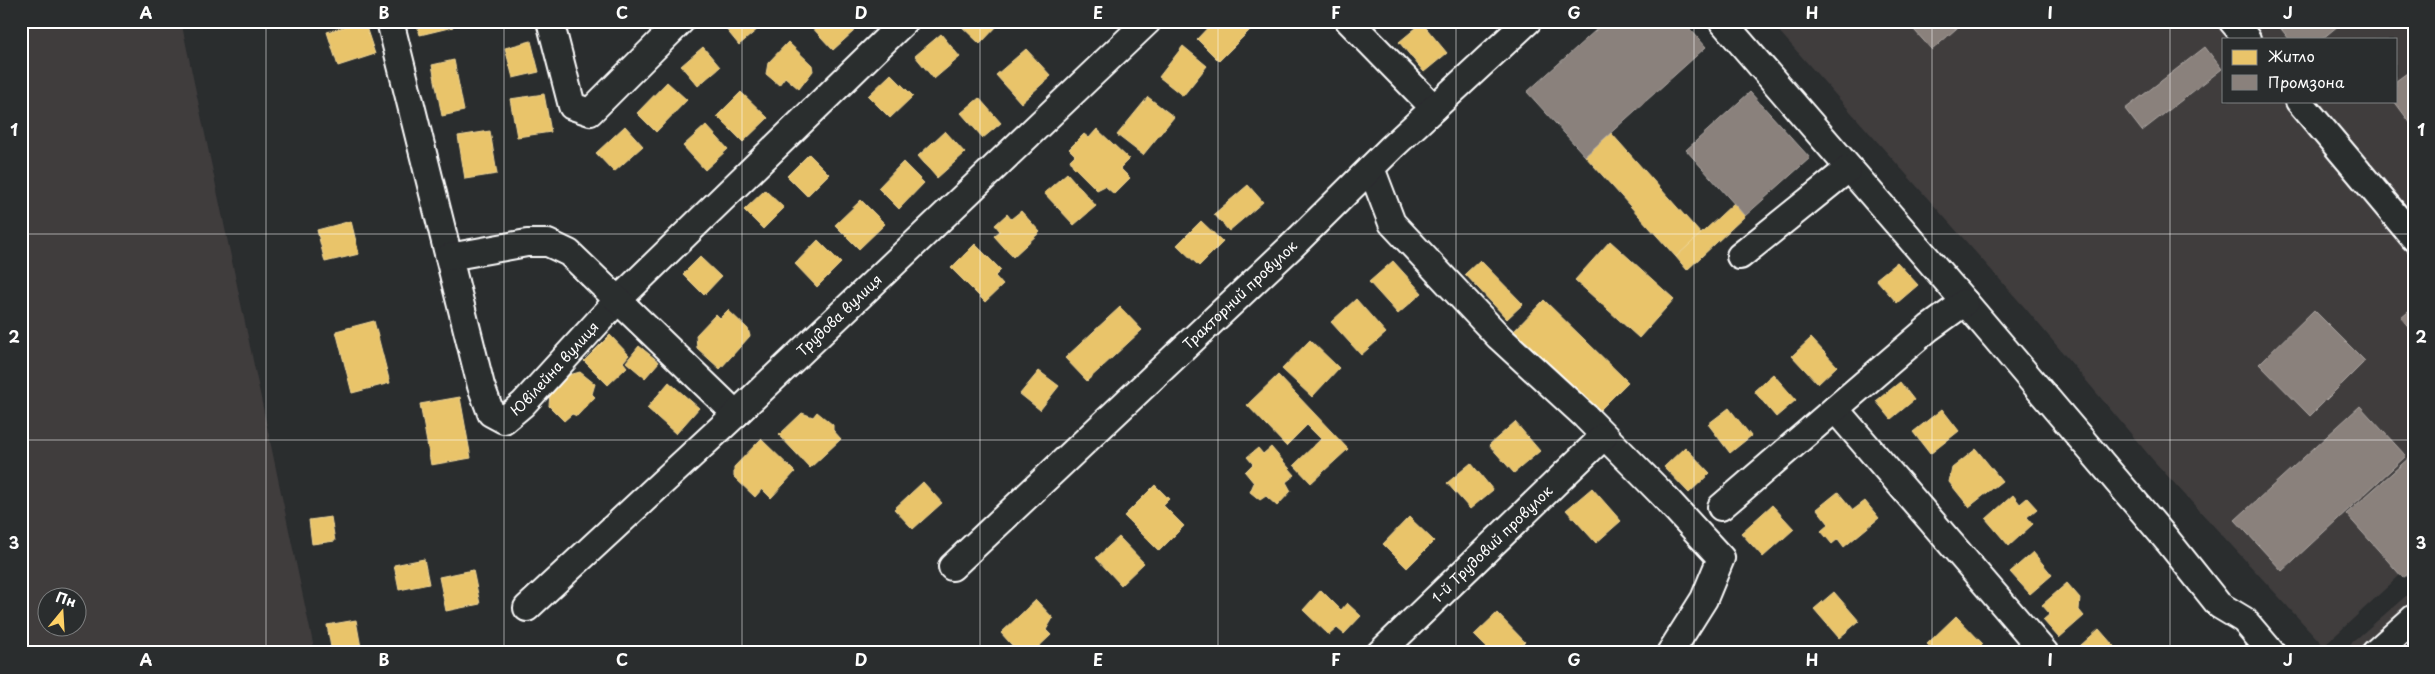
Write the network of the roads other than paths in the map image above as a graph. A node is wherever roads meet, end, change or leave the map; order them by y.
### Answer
1 (390, 21) edge
2 (550, 21) edge
3 (681, 21) edge
4 (905, 21) edge
5 (1148, 21) edge
6 (1349, 21) edge
7 (1528, 21) edge
8 (1722, 21) edge
9 (2232, 21) edge
10 (2246, 38) edge
11 (2300, 102) edge
12 (1434, 108) junction
13 (1371, 168) junction
14 (1848, 169) junction
15 (2414, 238) edge
16 (1740, 256) dead end
17 (449, 257) junction
18 (617, 301) junction
19 (1965, 302) junction
20 (1834, 409) junction
21 (736, 414) junction
22 (1604, 436) junction
23 (1721, 507) dead end
24 (952, 567) dead end
25 (527, 608) dead end
26 (2414, 618) edge
27 (2387, 649) edge
28 (1380, 653) edge
29 (1670, 653) edge
30 (2045, 653) edge
31 (2272, 653) edge

1 - 17 street, Ювілейна вулиця
2 - 3 street
4 - 18 street, Ювілейна вулиця
5 - 21 street, Трудова вулиця
6 - 12 street
7 - 12 street, Тракторний провулок
8 - 14 street
9 - 10 street
11 - 15 street
12 - 13 street, Тракторний провулок
13 - 22 street
13 - 24 street, Тракторний провулок
14 - 16 street
14 - 19 street
17 - 18 street
17 - 18 street, Ювілейна вулиця
18 - 21 street
19 - 20 street
19 - 31 street
20 - 23 street
20 - 30 street
21 - 25 street, Трудова вулиця
22 - 28 street, 1-й Трудовий провулок
22 - 29 street
26 - 27 street

